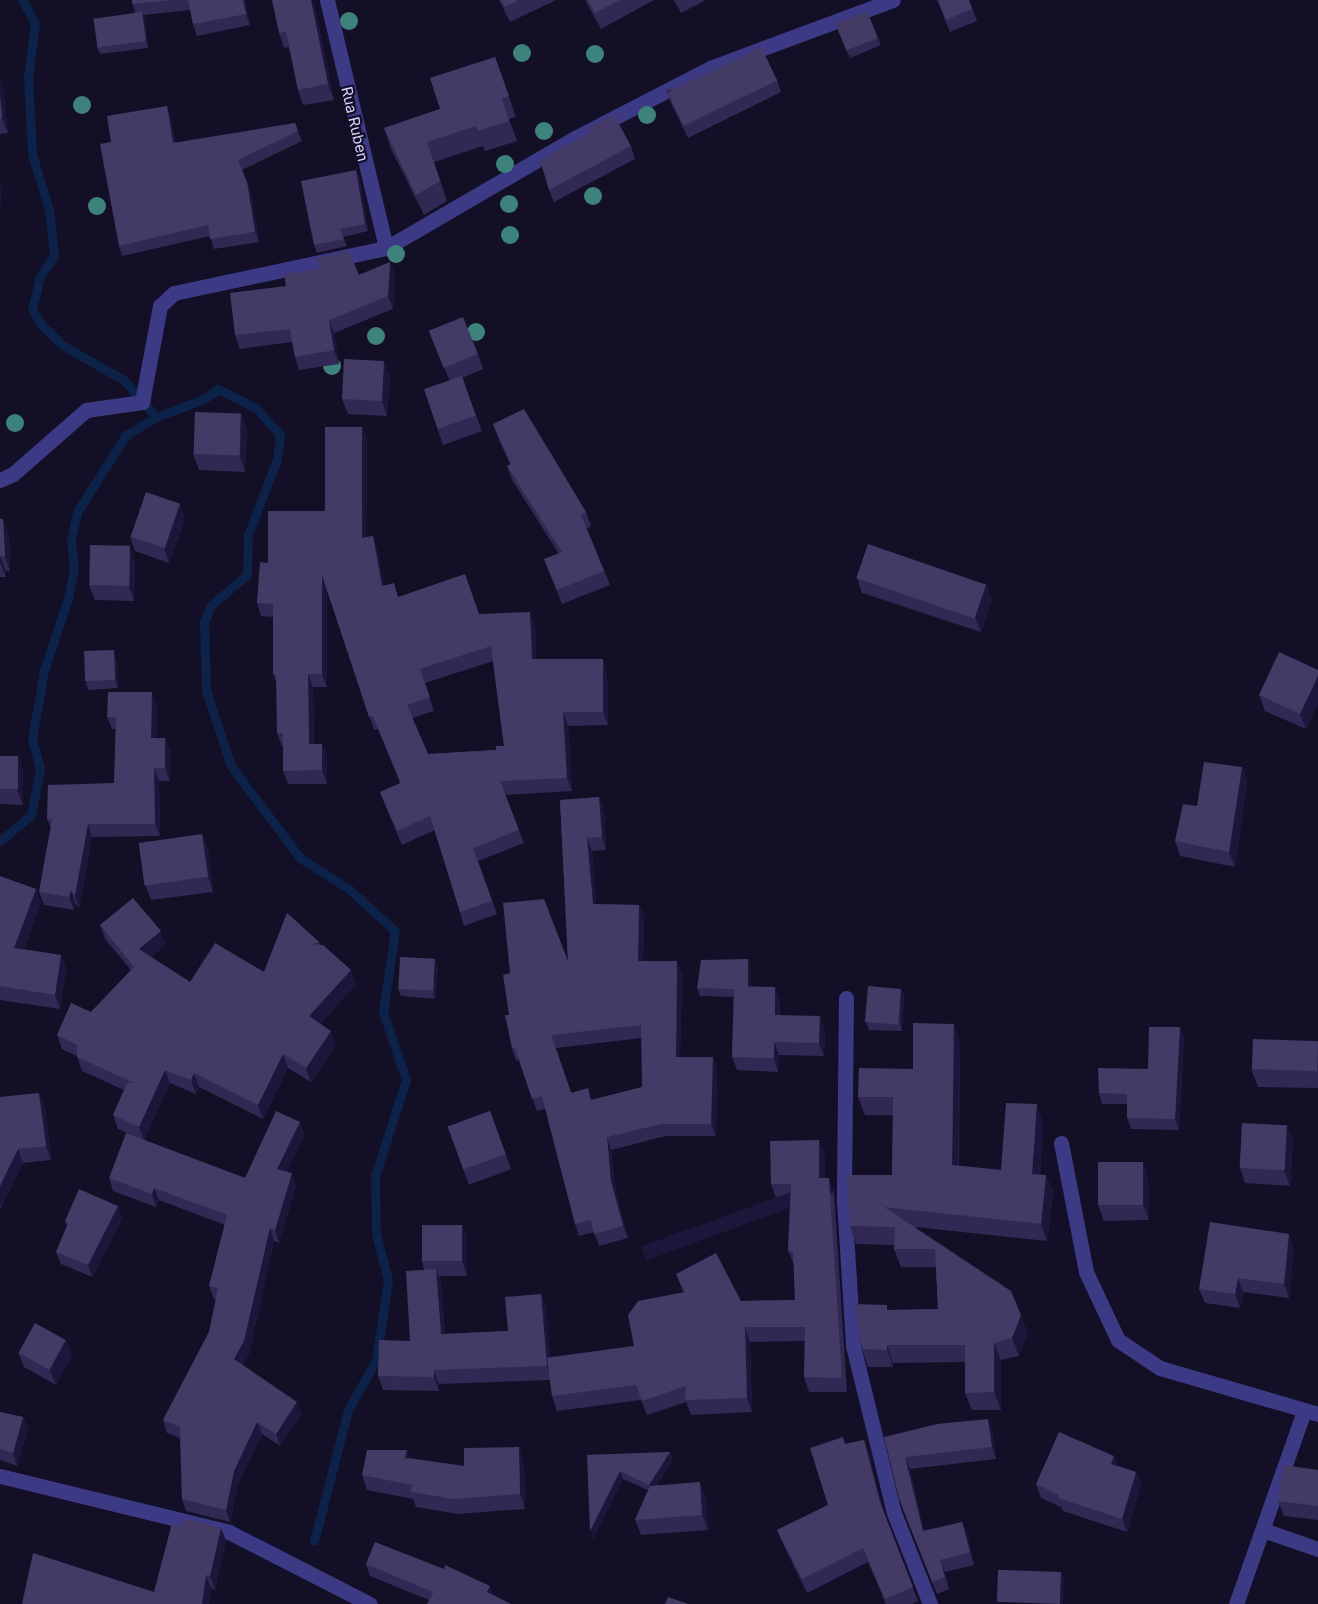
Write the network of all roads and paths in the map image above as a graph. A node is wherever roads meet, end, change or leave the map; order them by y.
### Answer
1 (327, 0) edge
2 (893, 0) edge
3 (386, 248) junction
4 (0, 480) edge
5 (846, 998) dead end
6 (1061, 1143) dead end
7 (1311, 1413) edge
8 (0, 1476) edge
9 (1263, 1530) junction
10 (1318, 1549) edge
11 (370, 1604) edge
12 (930, 1604) edge
13 (1236, 1604) edge

1 - 3 street, Rua Ruben
2 - 3 street
3 - 4 street
5 - 12 street
6 - 7 street
7 - 9 street
8 - 11 street
9 - 10 street
9 - 13 street

